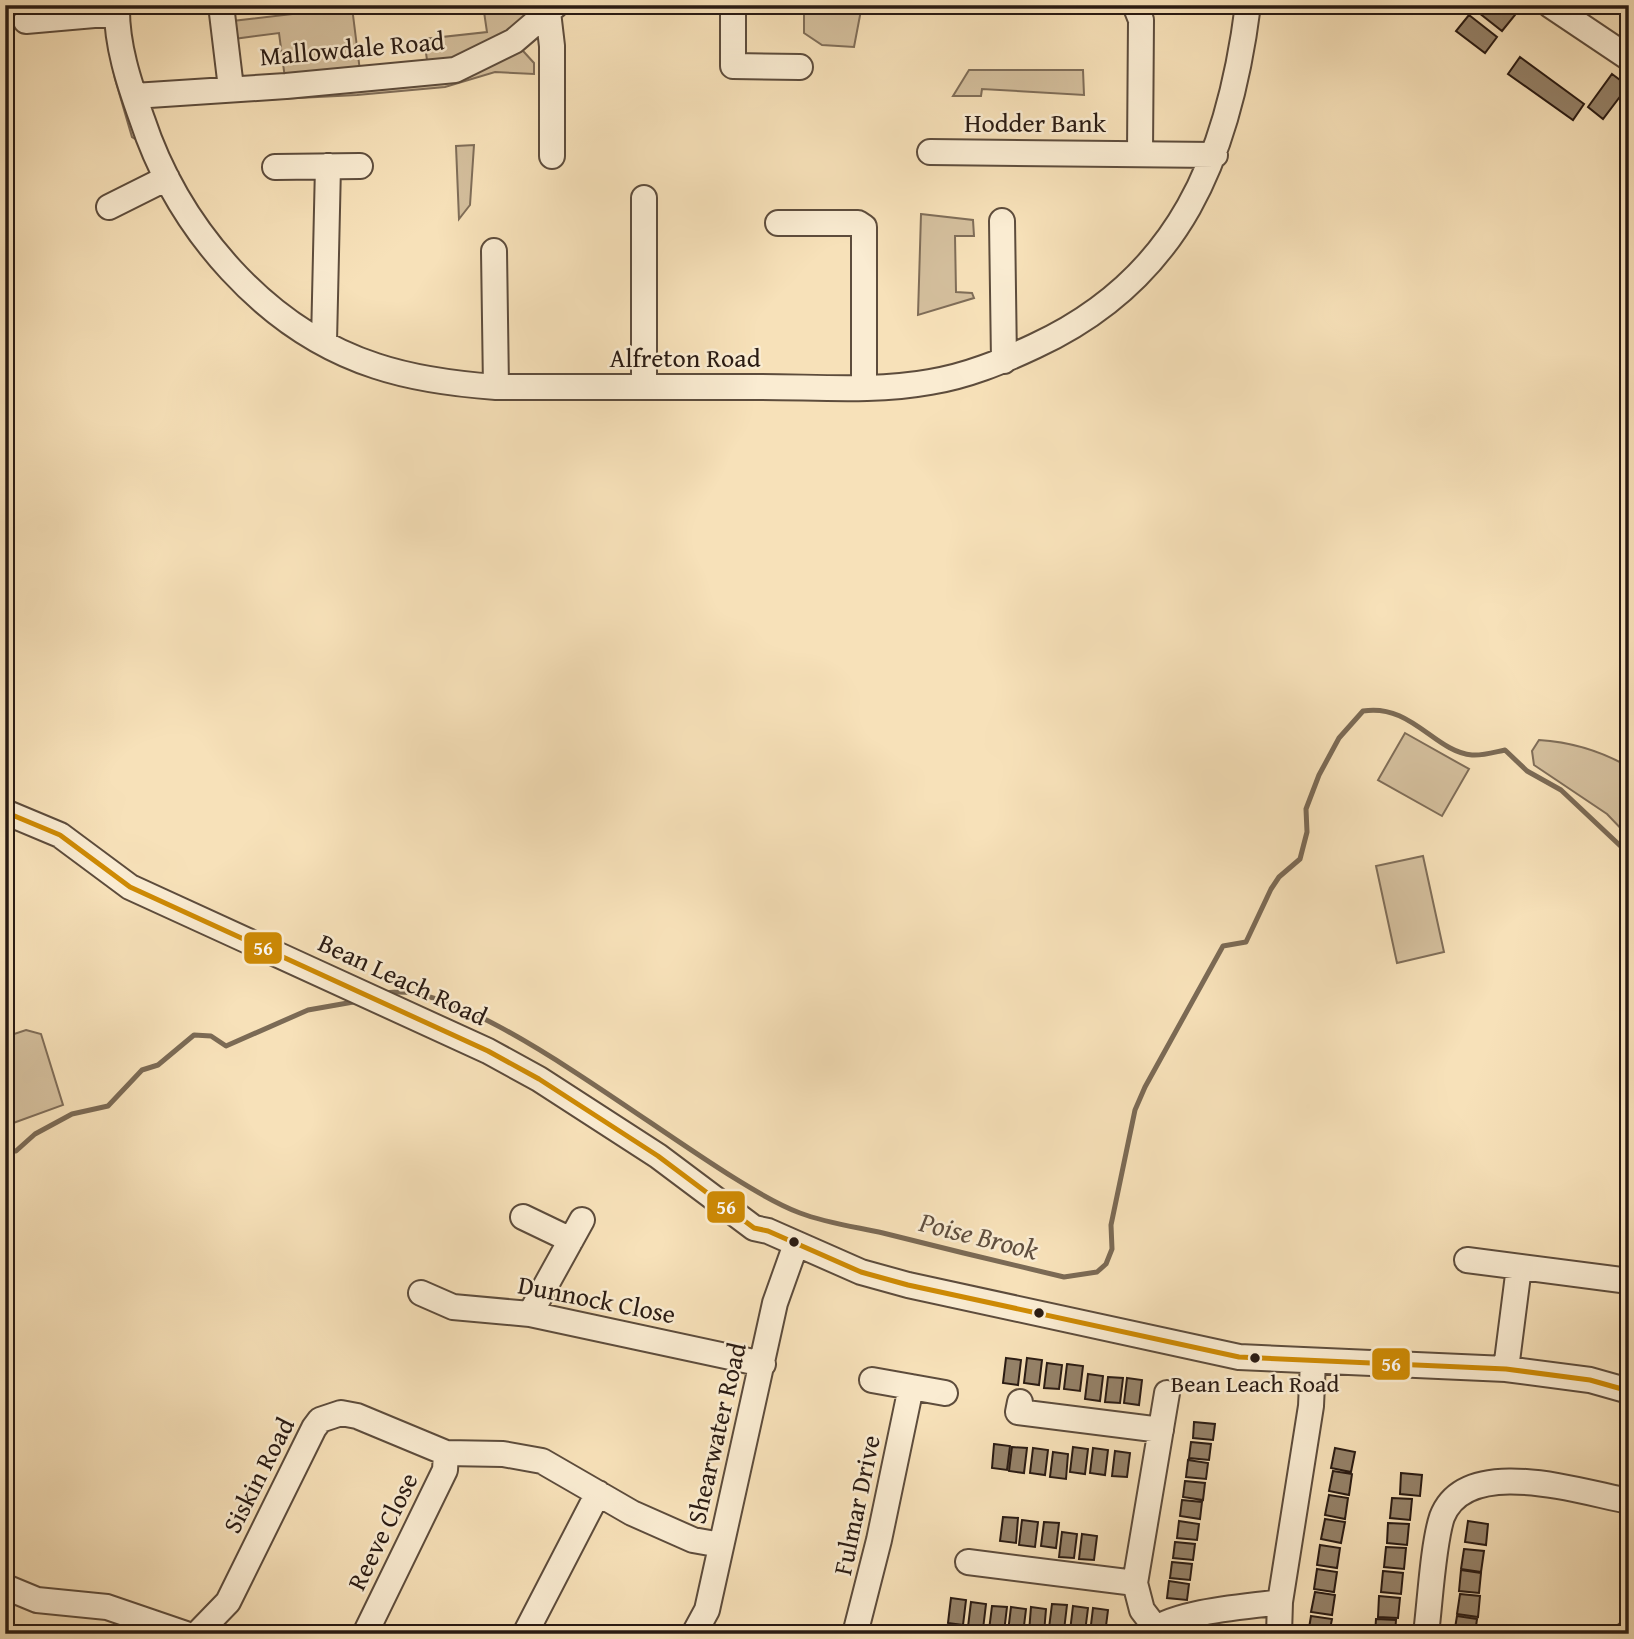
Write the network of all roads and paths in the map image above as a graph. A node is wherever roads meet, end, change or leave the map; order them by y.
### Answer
1 (221, 5) edge
2 (733, 5) edge
3 (1135, 5) edge
4 (1248, 5) edge
5 (1550, 5) edge
6 (117, 9) edge
7 (552, 9) edge
8 (26, 21) dead end
9 (1629, 58) edge
10 (800, 66) dead end
11 (230, 88) junction
12 (134, 96) junction
13 (930, 152) dead end
14 (1140, 152) junction
15 (1215, 155) junction
16 (552, 156) dead end
17 (328, 166) junction
18 (360, 166) dead end
19 (275, 167) dead end
20 (167, 178) junction
21 (644, 198) dead end
22 (109, 207) dead end
23 (1002, 221) dead end
24 (778, 223) dead end
25 (494, 251) dead end
26 (324, 342) junction
27 (1004, 361) junction
28 (496, 387) junction
29 (644, 387) junction
30 (864, 388) junction
31 (5, 812) edge
32 (523, 1217) dead end
33 (796, 1244) junction
34 (1467, 1260) dead end
35 (1519, 1267) junction
36 (1629, 1281) edge
37 (421, 1293) dead end
38 (530, 1314) junction
39 (1313, 1361) junction
40 (763, 1364) junction
41 (1506, 1368) junction
42 (872, 1380) dead end
43 (911, 1387) junction
44 (1629, 1391) edge
45 (945, 1393) dead end
46 (1167, 1393) dead end
47 (1018, 1412) dead end
48 (1161, 1430) junction
49 (446, 1453) junction
50 (598, 1493) junction
51 (1629, 1501) edge
52 (721, 1545) junction
53 (968, 1562) dead end
54 (1135, 1583) junction
55 (8, 1588) dead end
56 (1280, 1602) junction
57 (1151, 1631) edge
58 (186, 1634) edge
59 (197, 1634) edge
60 (365, 1634) edge
61 (525, 1634) edge
62 (694, 1634) edge
63 (855, 1634) edge
64 (1279, 1634) edge
65 (1426, 1634) edge

1 - 11 street
2 - 10 street
3 - 14 street, Hodder Bank
4 - 15 street, Alfreton Road
5 - 9 street
6 - 8 street
6 - 12 street, Alfreton Road
7 - 11 street, Mallowdale Road
7 - 16 street
11 - 12 street, Mallowdale Road
12 - 20 street, Alfreton Road
13 - 14 street, Hodder Bank
14 - 15 street, Hodder Bank
15 - 27 street, Alfreton Road
17 - 18 street
17 - 19 street
17 - 26 street
20 - 22 street
20 - 26 street, Alfreton Road
21 - 29 street
23 - 27 street
24 - 30 street
25 - 28 street
26 - 28 street, Alfreton Road
27 - 30 street, Alfreton Road
28 - 29 street, Alfreton Road
29 - 30 street, Alfreton Road
31 - 33 street, Bean Leach Road
32 - 38 street
33 - 39 street, Bean Leach Road
33 - 40 street, Shearwater Road
34 - 35 street
35 - 36 street
35 - 41 street
37 - 38 street, Dunnock Close
38 - 40 street, Dunnock Close
39 - 41 street, Bean Leach Road
39 - 56 street
40 - 52 street, Shearwater Road
41 - 44 street, Bean Leach Road
42 - 43 street
43 - 45 street
43 - 63 street, Fulmar Drive
46 - 48 street
47 - 48 street
48 - 54 street
49 - 50 street, Siskin Road
49 - 59 street, Siskin Road
49 - 60 street, Reeve Close
50 - 52 street, Siskin Road
50 - 61 street
51 - 65 street
52 - 62 street, Shearwater Road
53 - 54 street
54 - 57 street
55 - 58 street
56 - 57 street
56 - 64 street

